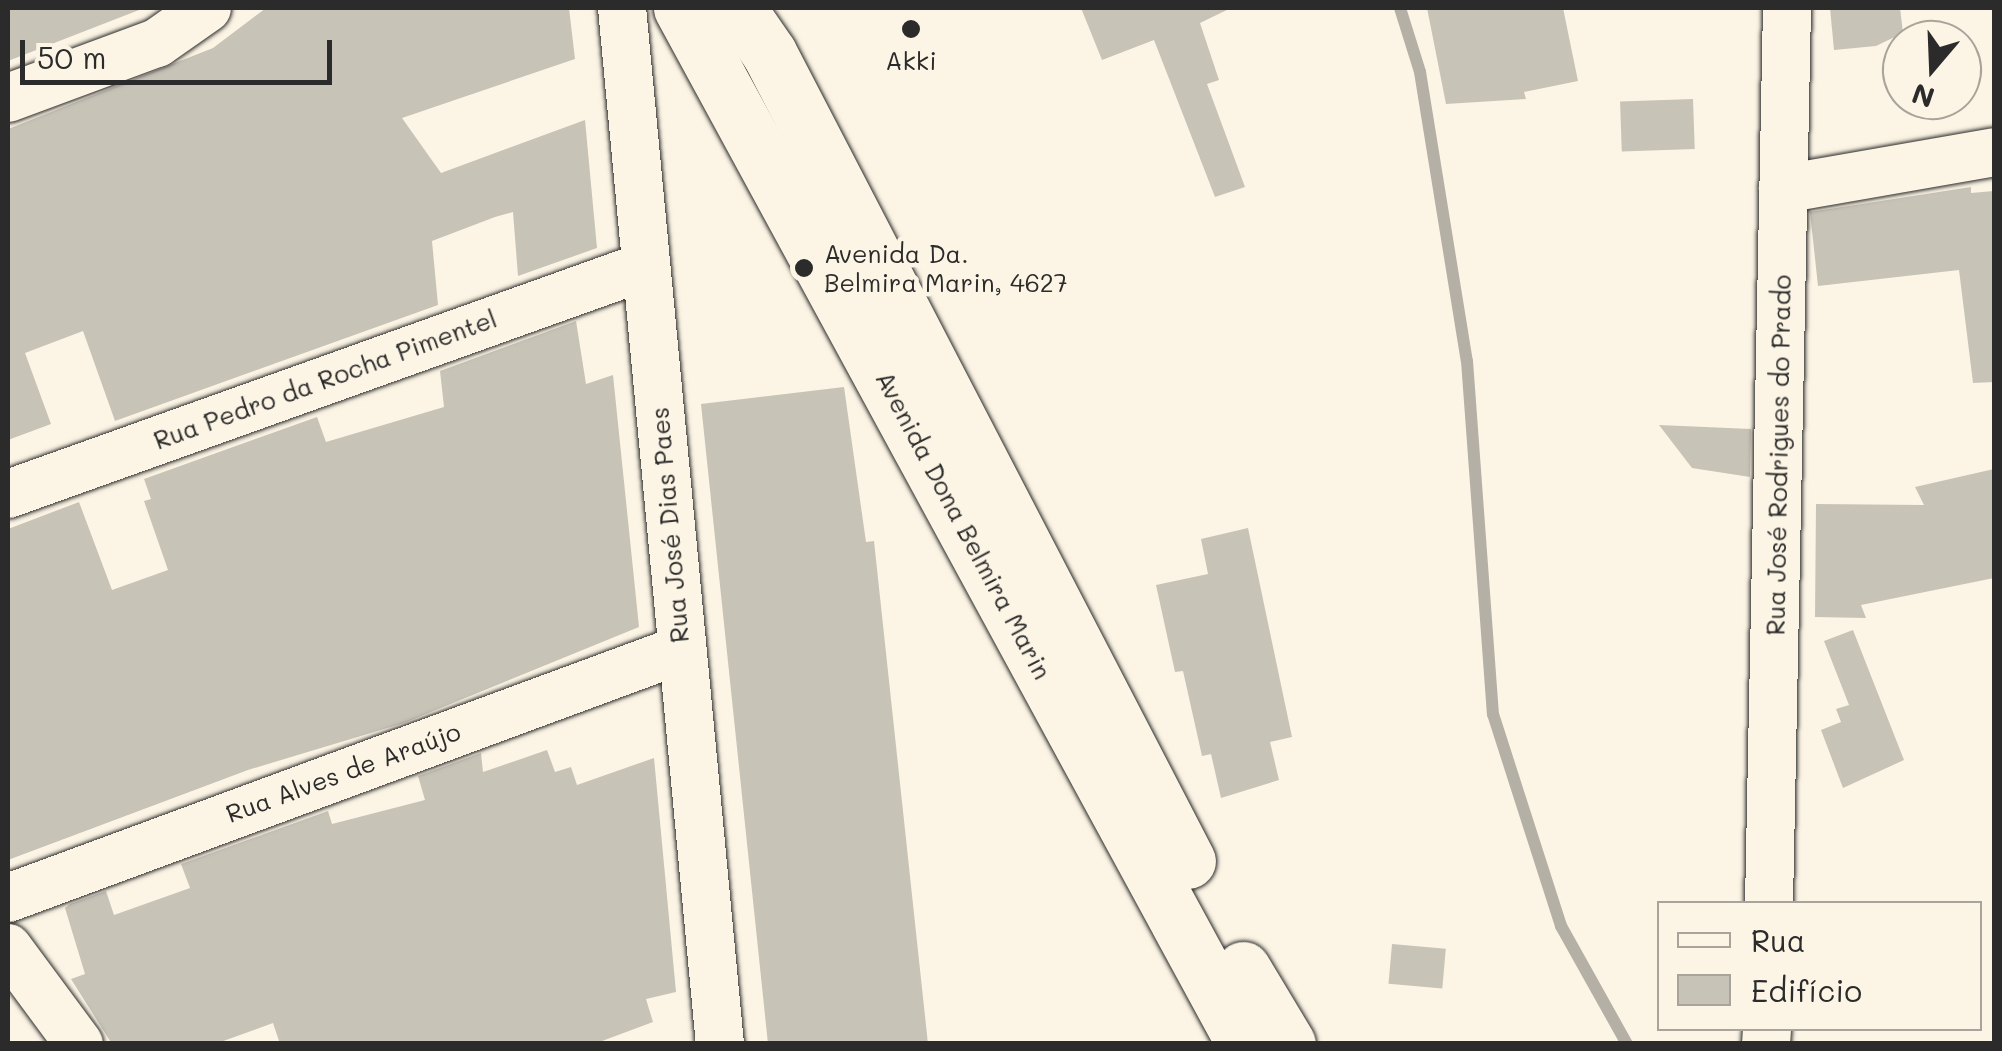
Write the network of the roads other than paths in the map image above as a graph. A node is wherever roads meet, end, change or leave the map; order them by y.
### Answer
1 (207, 8) edge
2 (622, 8) edge
3 (682, 8) edge
4 (738, 8) edge
5 (1787, 8) edge
6 (8, 98) edge
7 (1994, 152) edge
8 (1783, 189) junction
9 (642, 267) junction
10 (8, 494) edge
11 (680, 650) junction
12 (8, 898) edge
13 (1769, 901) edge
14 (8, 948) edge
15 (712, 1041) edge
16 (79, 1044) edge
17 (1244, 1044) edge
18 (1288, 1044) edge

1 - 6 street
2 - 9 street, Rua José Dias Paes
3 - 17 main road, Avenida Dona Belmira Marin
4 - 18 main road, Avenida Dona Belmira Marin
5 - 8 street, Rua José Rodrigues do Prado
7 - 8 street
8 - 13 street, Rua José Rodrigues do Prado
9 - 10 street, Rua Pedro da Rocha Pimentel
9 - 11 street, Rua José Dias Paes
11 - 12 street, Rua Alves de Araújo
11 - 15 street, Rua José Dias Paes
14 - 16 street

